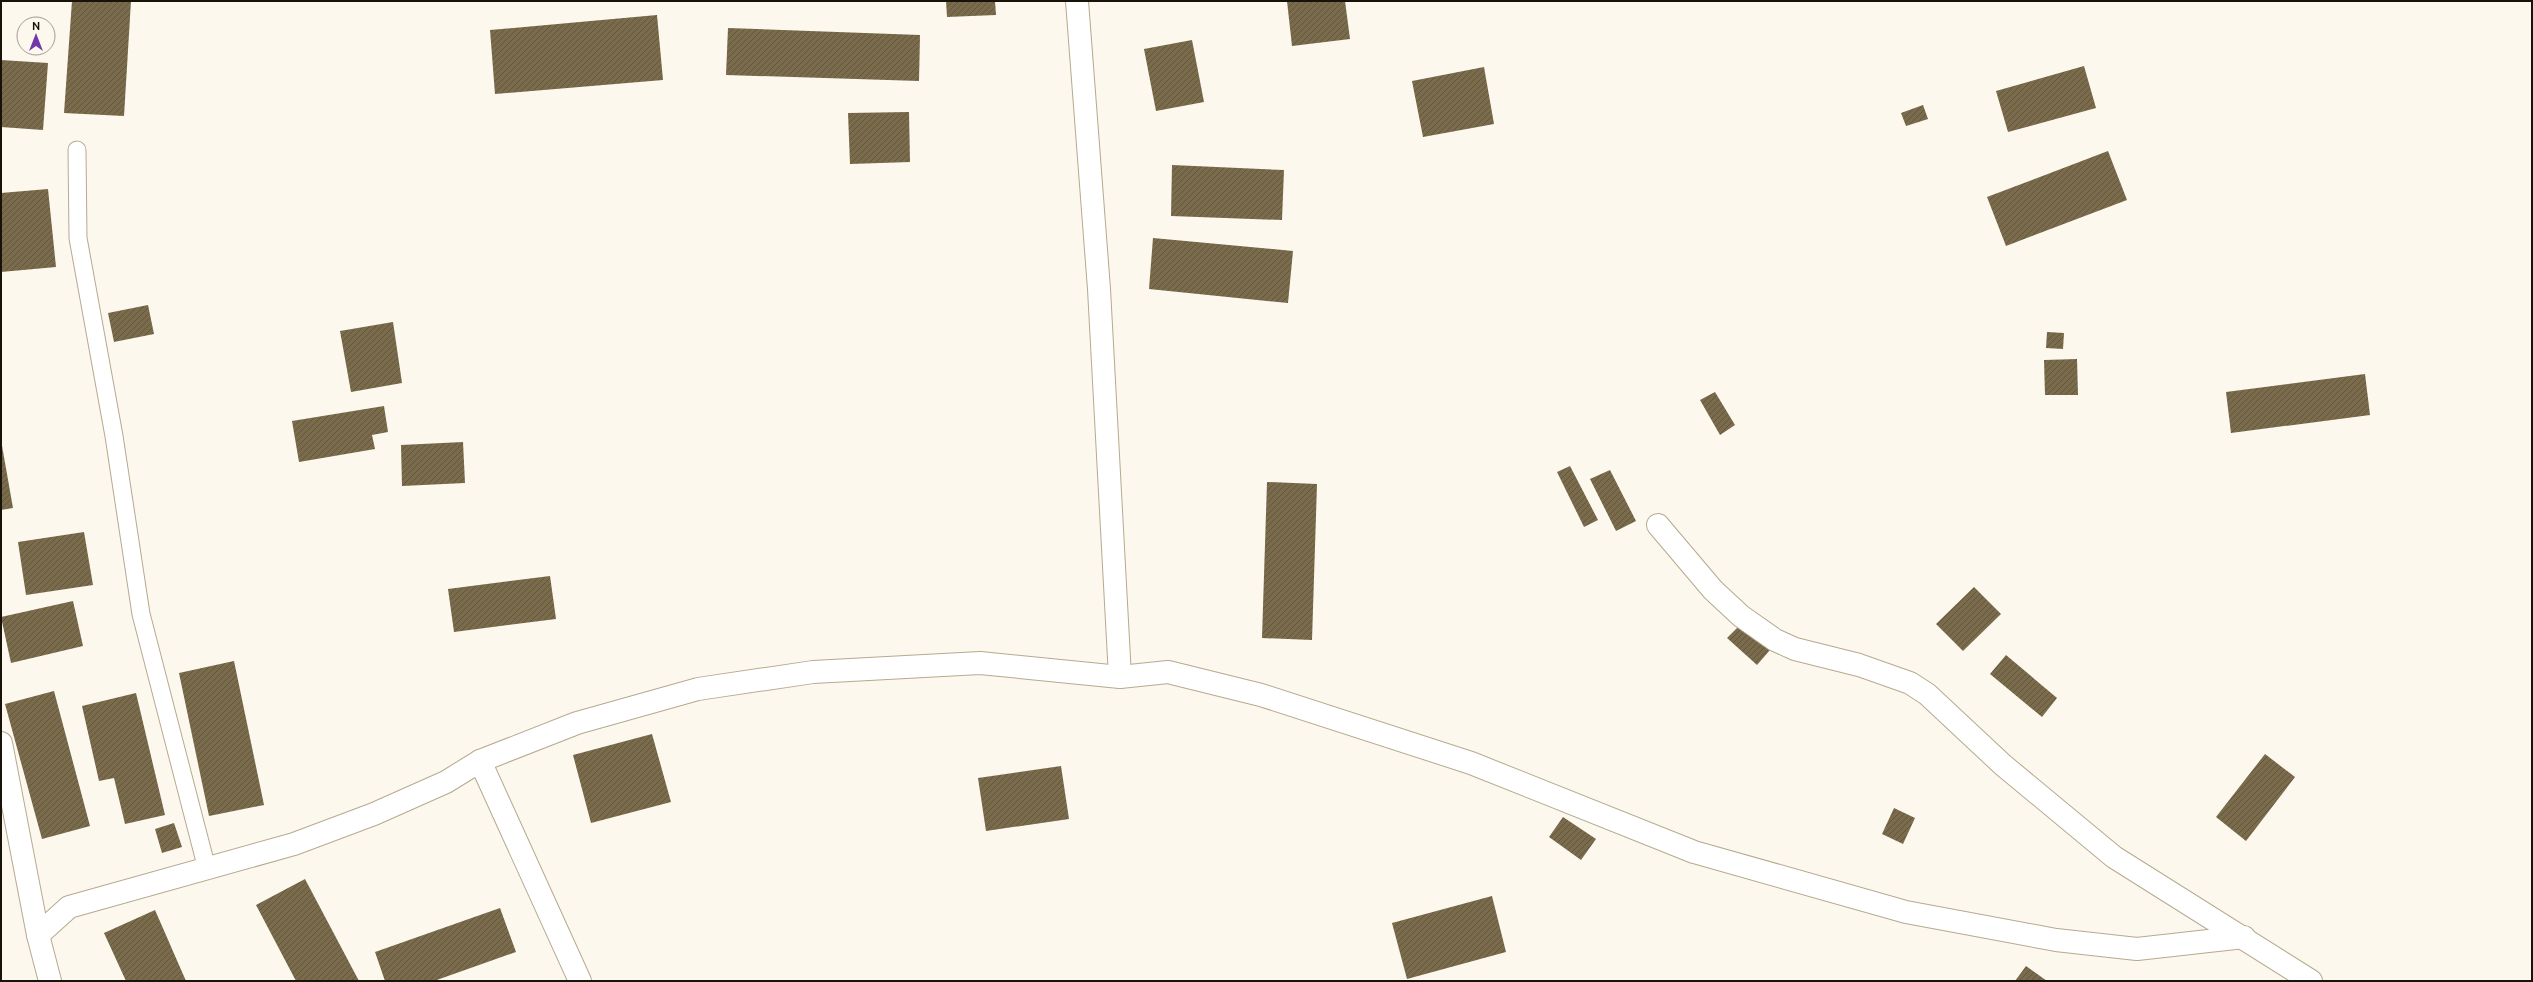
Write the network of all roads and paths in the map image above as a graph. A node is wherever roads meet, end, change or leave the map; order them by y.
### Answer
1 (1077, 1) edge
2 (77, 150) dead end
3 (1658, 525) dead end
4 (1120, 677) junction
5 (1, 743) edge
6 (480, 762) junction
7 (207, 869) junction
8 (38, 935) junction
9 (2244, 937) junction
10 (50, 981) edge
11 (580, 981) edge
12 (2311, 981) edge

1 - 4 street
2 - 7 lane
3 - 9 street
4 - 6 street
4 - 9 street
5 - 8 street
6 - 7 street
6 - 11 street
7 - 8 street
8 - 10 street
9 - 12 street

